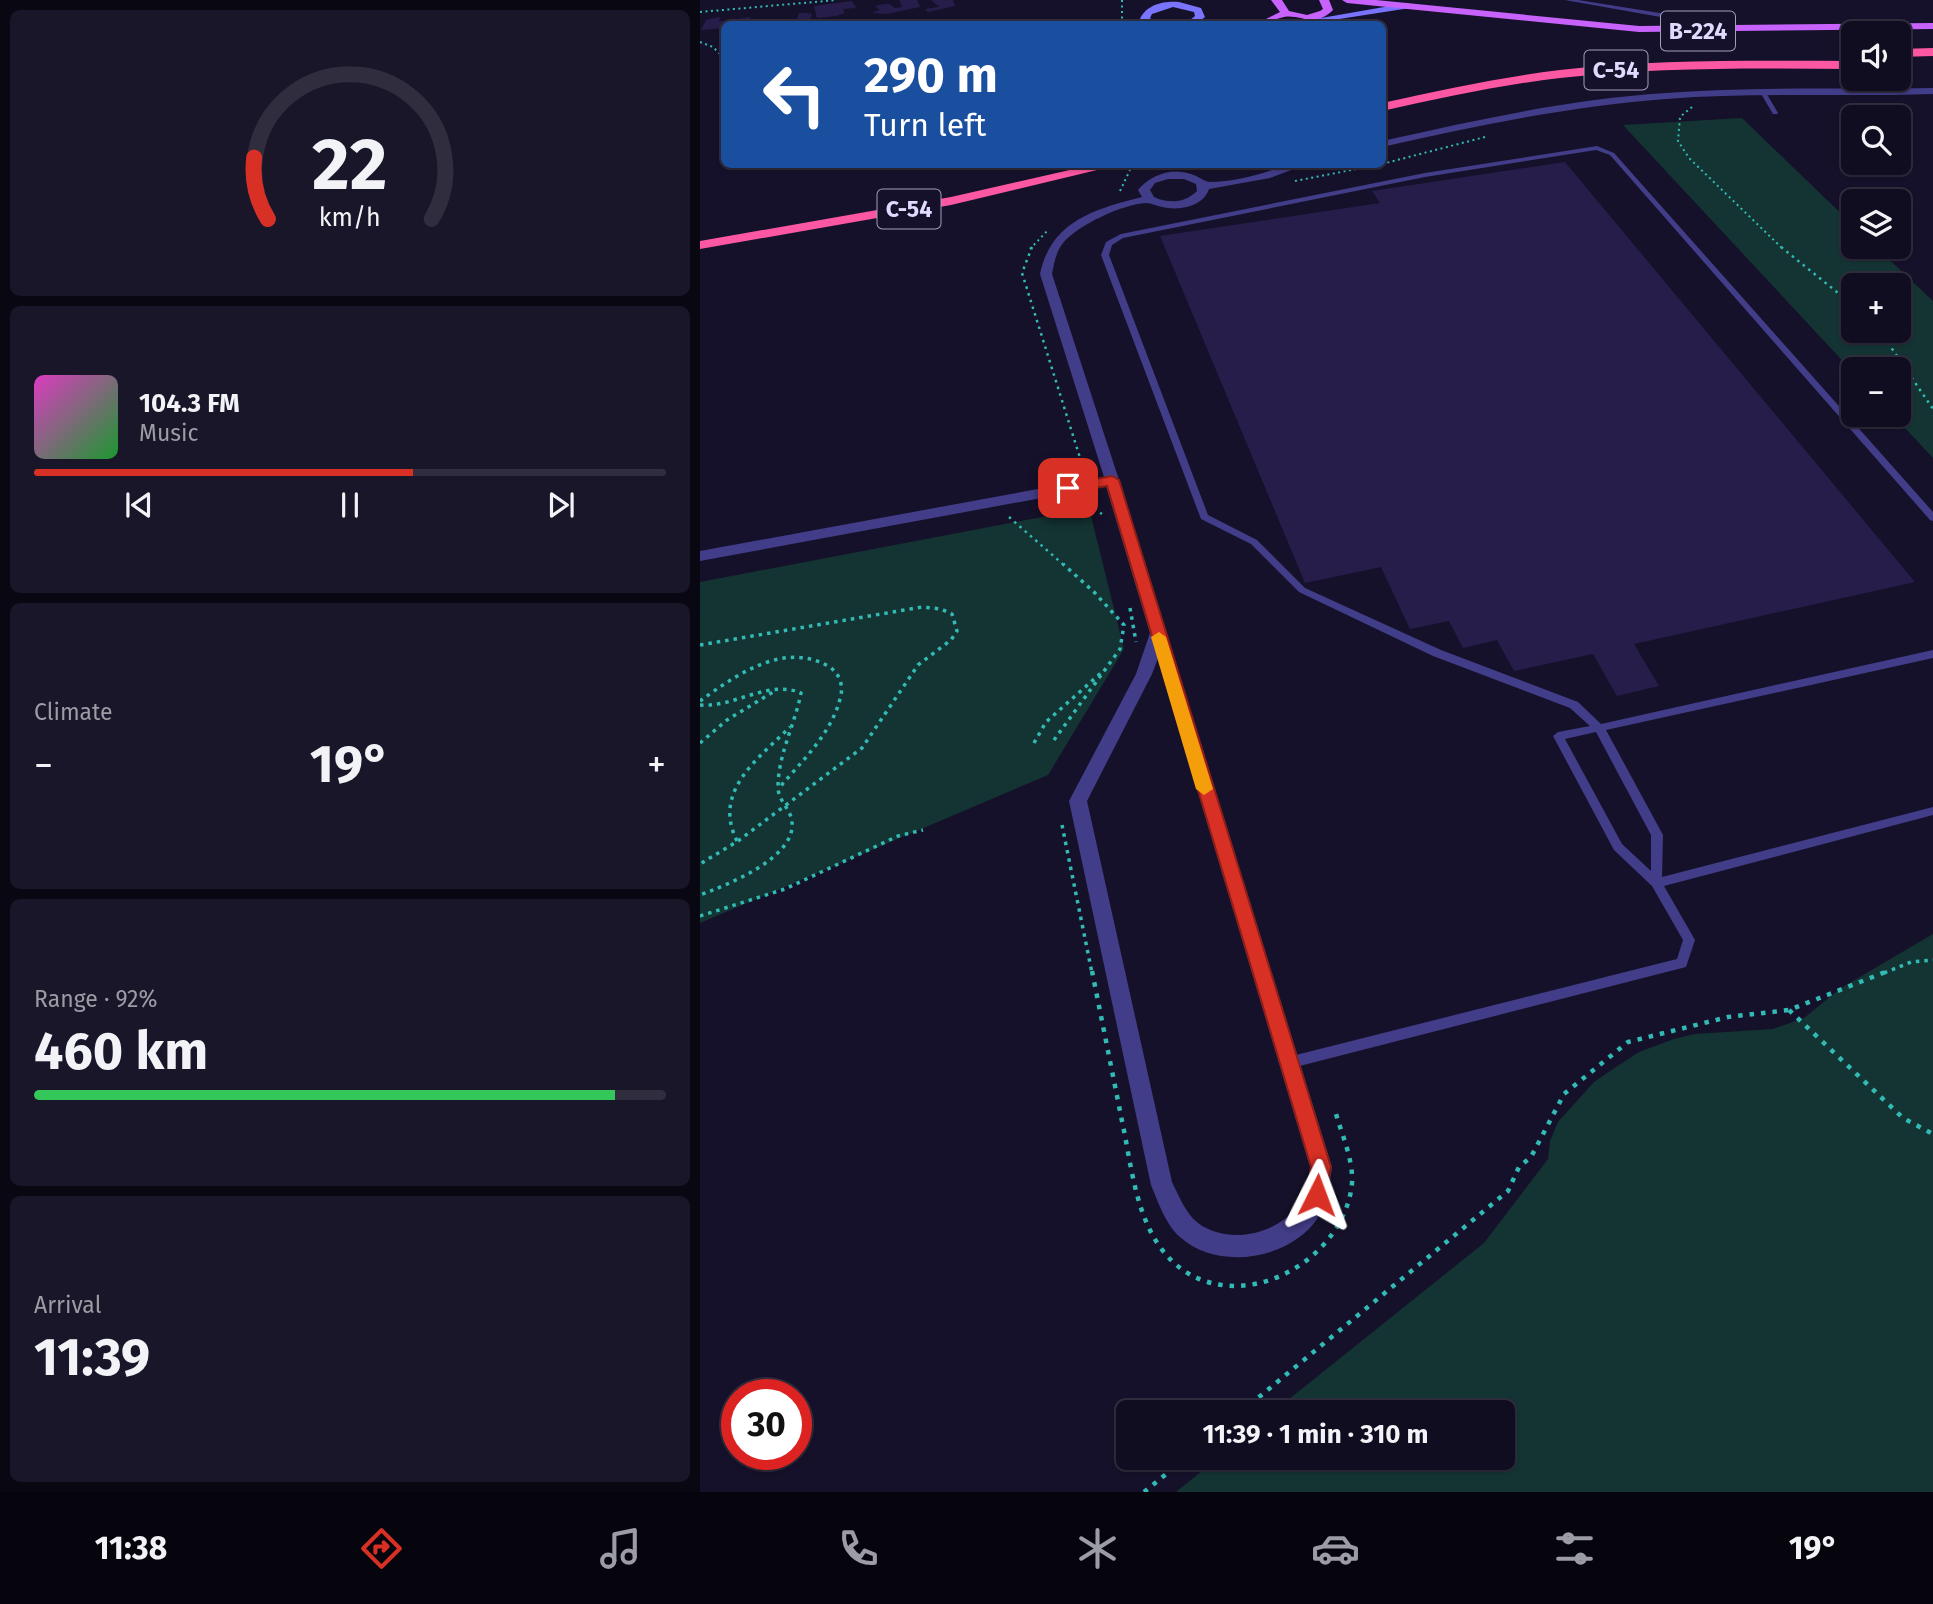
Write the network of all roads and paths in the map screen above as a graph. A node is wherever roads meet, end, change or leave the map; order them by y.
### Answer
1 (836, 0) edge
2 (1122, 0) edge
3 (1276, 0) edge
4 (1324, 0) edge
5 (1347, 0) edge
6 (1568, 0) edge
7 (1168, 2) edge
8 (1151, 4) edge
9 (1407, 6) junction
10 (700, 12) edge
11 (1285, 13) junction
12 (1122, 21) edge
13 (1148, 21) edge
14 (1205, 21) edge
15 (1268, 21) edge
16 (1311, 21) edge
17 (1933, 26) edge
18 (1728, 30) junction
19 (700, 42) edge
20 (1933, 52) edge
21 (1911, 53) edge
22 (721, 55) edge
23 (1841, 55) edge
24 (1933, 63) edge
25 (1911, 64) edge
26 (1841, 65) edge
27 (1933, 91) edge
28 (1763, 92) junction
29 (1386, 94) edge
30 (1697, 104) dead end
31 (1386, 106) edge
32 (1775, 113) dead end
33 (1490, 136) dead end
34 (1386, 143) edge
35 (1386, 163) edge
36 (1043, 168) edge
37 (1098, 168) edge
38 (1129, 168) edge
39 (1290, 168) edge
40 (1362, 168) edge
41 (1296, 181) dead end
42 (1203, 187) junction
43 (1116, 195) dead end
44 (1149, 199) junction
45 (1057, 222) dead end
46 (700, 230) edge
47 (700, 245) edge
48 (1841, 295) edge
49 (1890, 343) edge
50 (1933, 409) edge
51 (1072, 475) dead end
52 (1112, 480) junction
53 (1064, 509) dead end
54 (1009, 517) dead end
55 (1105, 517) dead end
56 (1933, 518) edge
57 (700, 556) edge
58 (1127, 596) dead end
59 (1142, 621) dead end
60 (1134, 623) junction
61 (1124, 625) junction
62 (1158, 634) junction
63 (700, 645) edge
64 (1134, 651) dead end
65 (1933, 654) edge
66 (1109, 666) junction
67 (778, 689) junction
68 (700, 703) edge
69 (792, 725) junction
70 (1599, 727) junction
71 (1054, 740) dead end
72 (700, 743) edge
73 (1034, 743) dead end
74 (778, 790) junction
75 (785, 808) junction
76 (1933, 811) edge
77 (1062, 821) dead end
78 (923, 830) dead end
79 (738, 841) junction
80 (700, 864) edge
81 (1656, 883) junction
82 (700, 895) edge
83 (700, 916) edge
84 (1933, 960) edge
85 (1789, 1010) junction
86 (1287, 1063) junction
87 (1336, 1114) dead end
88 (1933, 1134) edge
89 (1255, 1400) edge
90 (1171, 1470) edge
91 (1144, 1492) edge

1 - 10 path
2 - 12 path
3 - 11 main road
4 - 11 main road
5 - 9 main road, B-224
6 - 18 lane
7 - 8 main road
7 - 14 main road
8 - 13 main road
9 - 16 main road
9 - 18 main road, B-224
11 - 15 main road
17 - 18 main road, B-224
19 - 22 path
20 - 21 highway
23 - 29 highway, C-54 / C-54
24 - 25 highway
26 - 31 highway, C-54 / C-54
27 - 28 street
28 - 32 lane
28 - 34 street
30 - 48 path
33 - 35 path
36 - 46 highway, C-54
37 - 47 highway, C-54 / C-54
38 - 43 path
39 - 42 street
40 - 41 path
42 - 44 street
42 - 44 street
44 - 52 street
45 - 51 path
49 - 50 path
52 - 57 street
52 - 62 street
53 - 55 path
54 - 61 path
56 - 70 lane
58 - 60 path
59 - 60 path
60 - 61 path
60 - 64 path
61 - 66 path
62 - 86 street
62 - 86 street
63 - 75 path
65 - 70 lane
66 - 71 path
66 - 73 path
67 - 68 path
67 - 69 path
67 - 72 path
68 - 74 path
69 - 74 path
69 - 79 path
70 - 81 lane
70 - 81 lane
74 - 75 path
75 - 79 path
75 - 82 path
76 - 81 lane
77 - 87 path
78 - 83 path
79 - 80 path
81 - 86 lane
84 - 85 path
85 - 88 path
85 - 89 path
90 - 91 path

